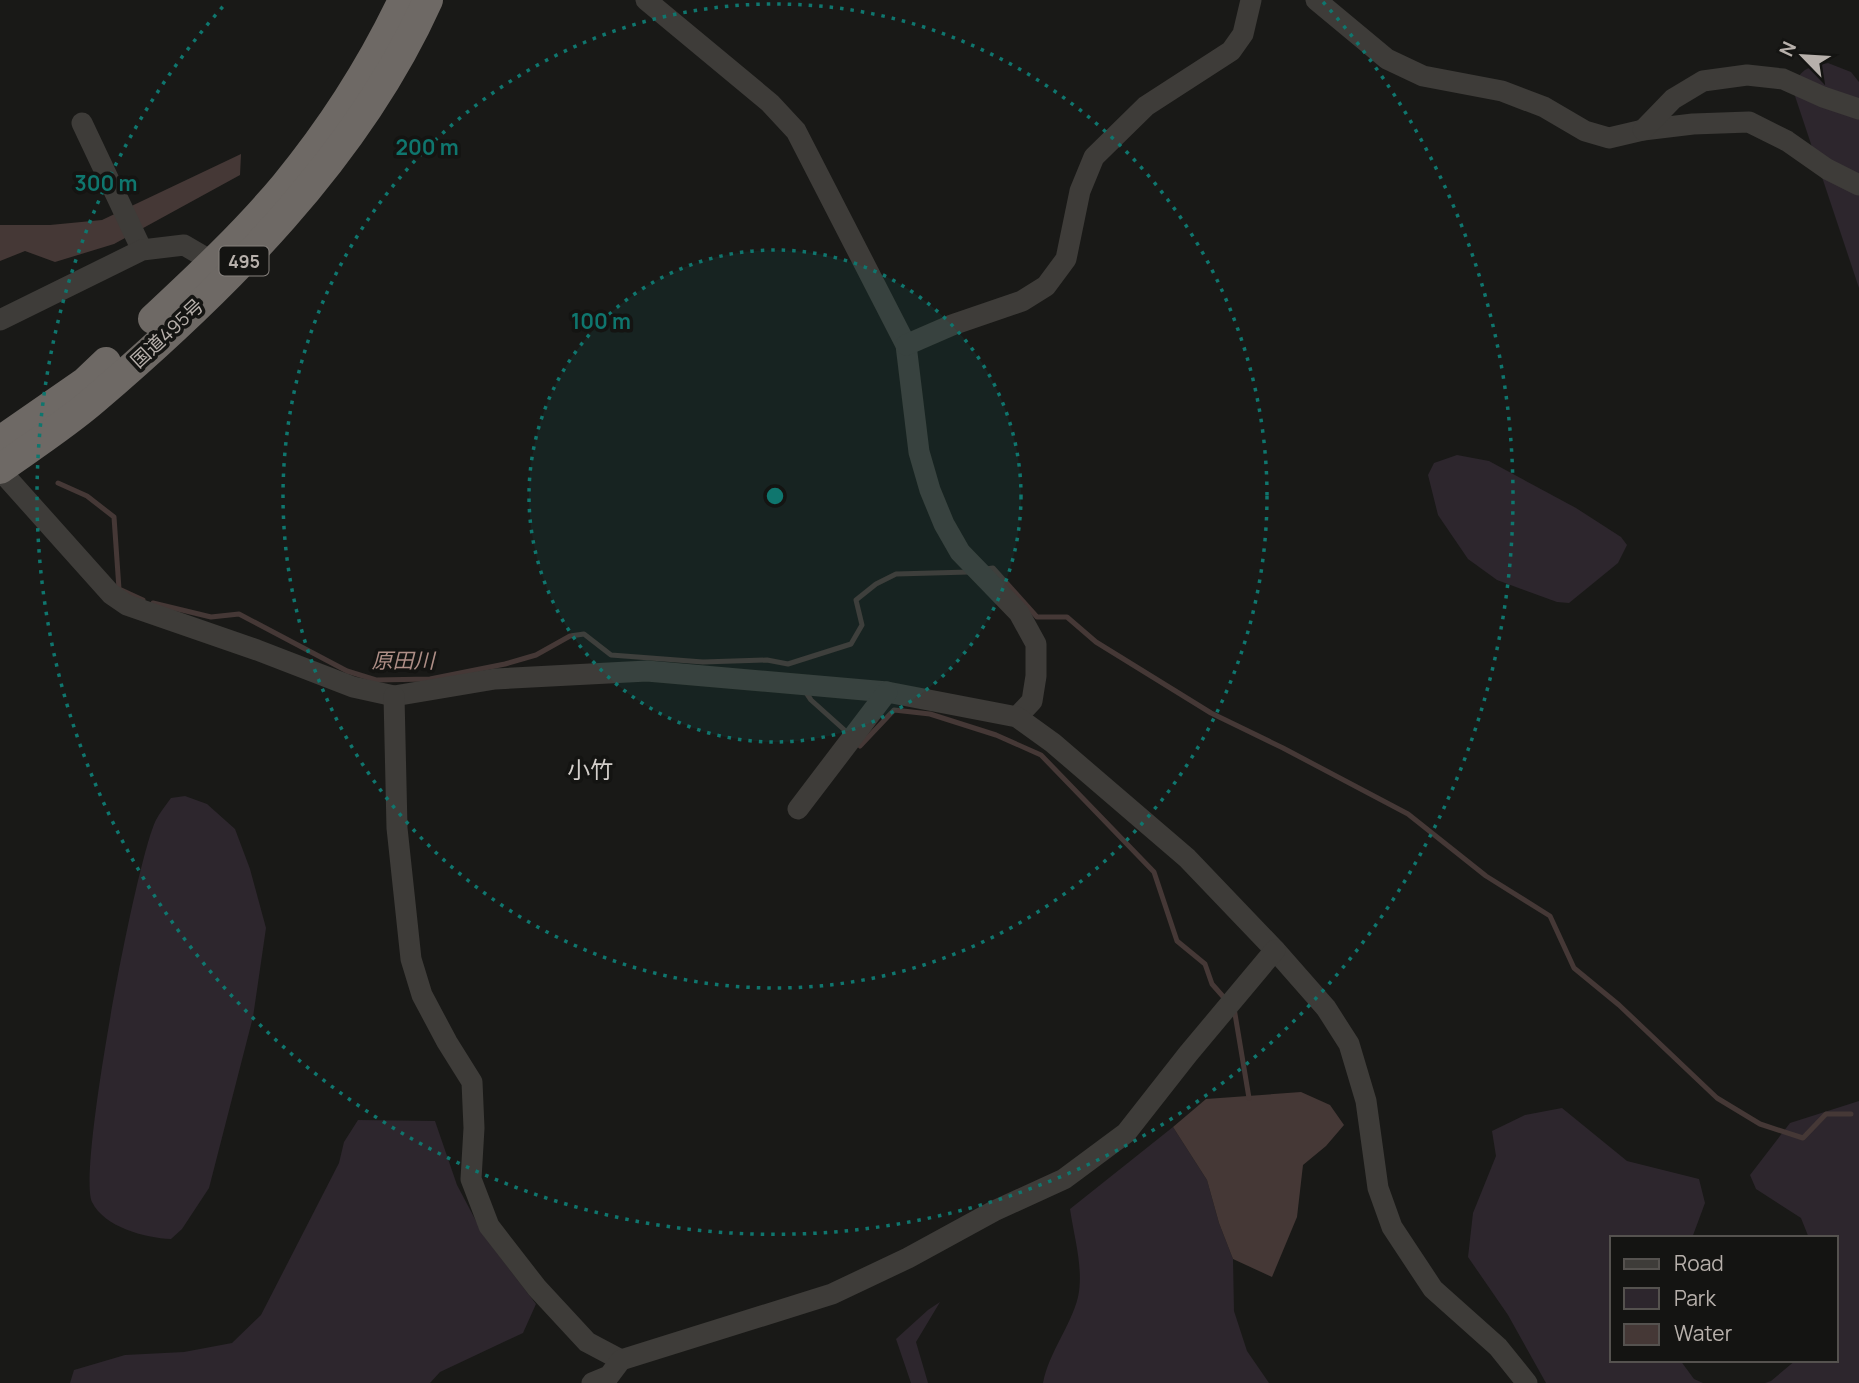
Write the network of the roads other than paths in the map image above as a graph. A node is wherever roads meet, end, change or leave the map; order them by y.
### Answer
1 (403, 0) edge
2 (428, 0) edge
3 (646, 0) edge
4 (1251, 0) edge
5 (1316, 0) edge
6 (1859, 109) edge
7 (82, 123) dead end
8 (1643, 130) junction
9 (1859, 185) edge
10 (141, 248) junction
11 (223, 268) junction
12 (0, 320) edge
13 (906, 345) junction
14 (0, 441) edge
15 (0, 470) edge
16 (887, 692) junction
17 (394, 696) junction
18 (1017, 717) junction
19 (798, 809) dead end
20 (1275, 950) junction
21 (621, 1360) junction
22 (592, 1383) edge
23 (1527, 1383) edge

1 - 11 highway, 国道495号 / 495
2 - 11 highway, 国道495号 / 495
3 - 13 street
4 - 13 street
5 - 8 street
6 - 8 street
7 - 10 street
8 - 9 street
10 - 11 street
10 - 12 street
11 - 14 highway, 国道495号 / 495
11 - 15 highway, 国道495号 / 495
13 - 18 street
15 - 17 street
16 - 17 street
16 - 18 street
16 - 19 street
17 - 21 street
18 - 20 street
20 - 21 street
20 - 23 street
21 - 22 street

